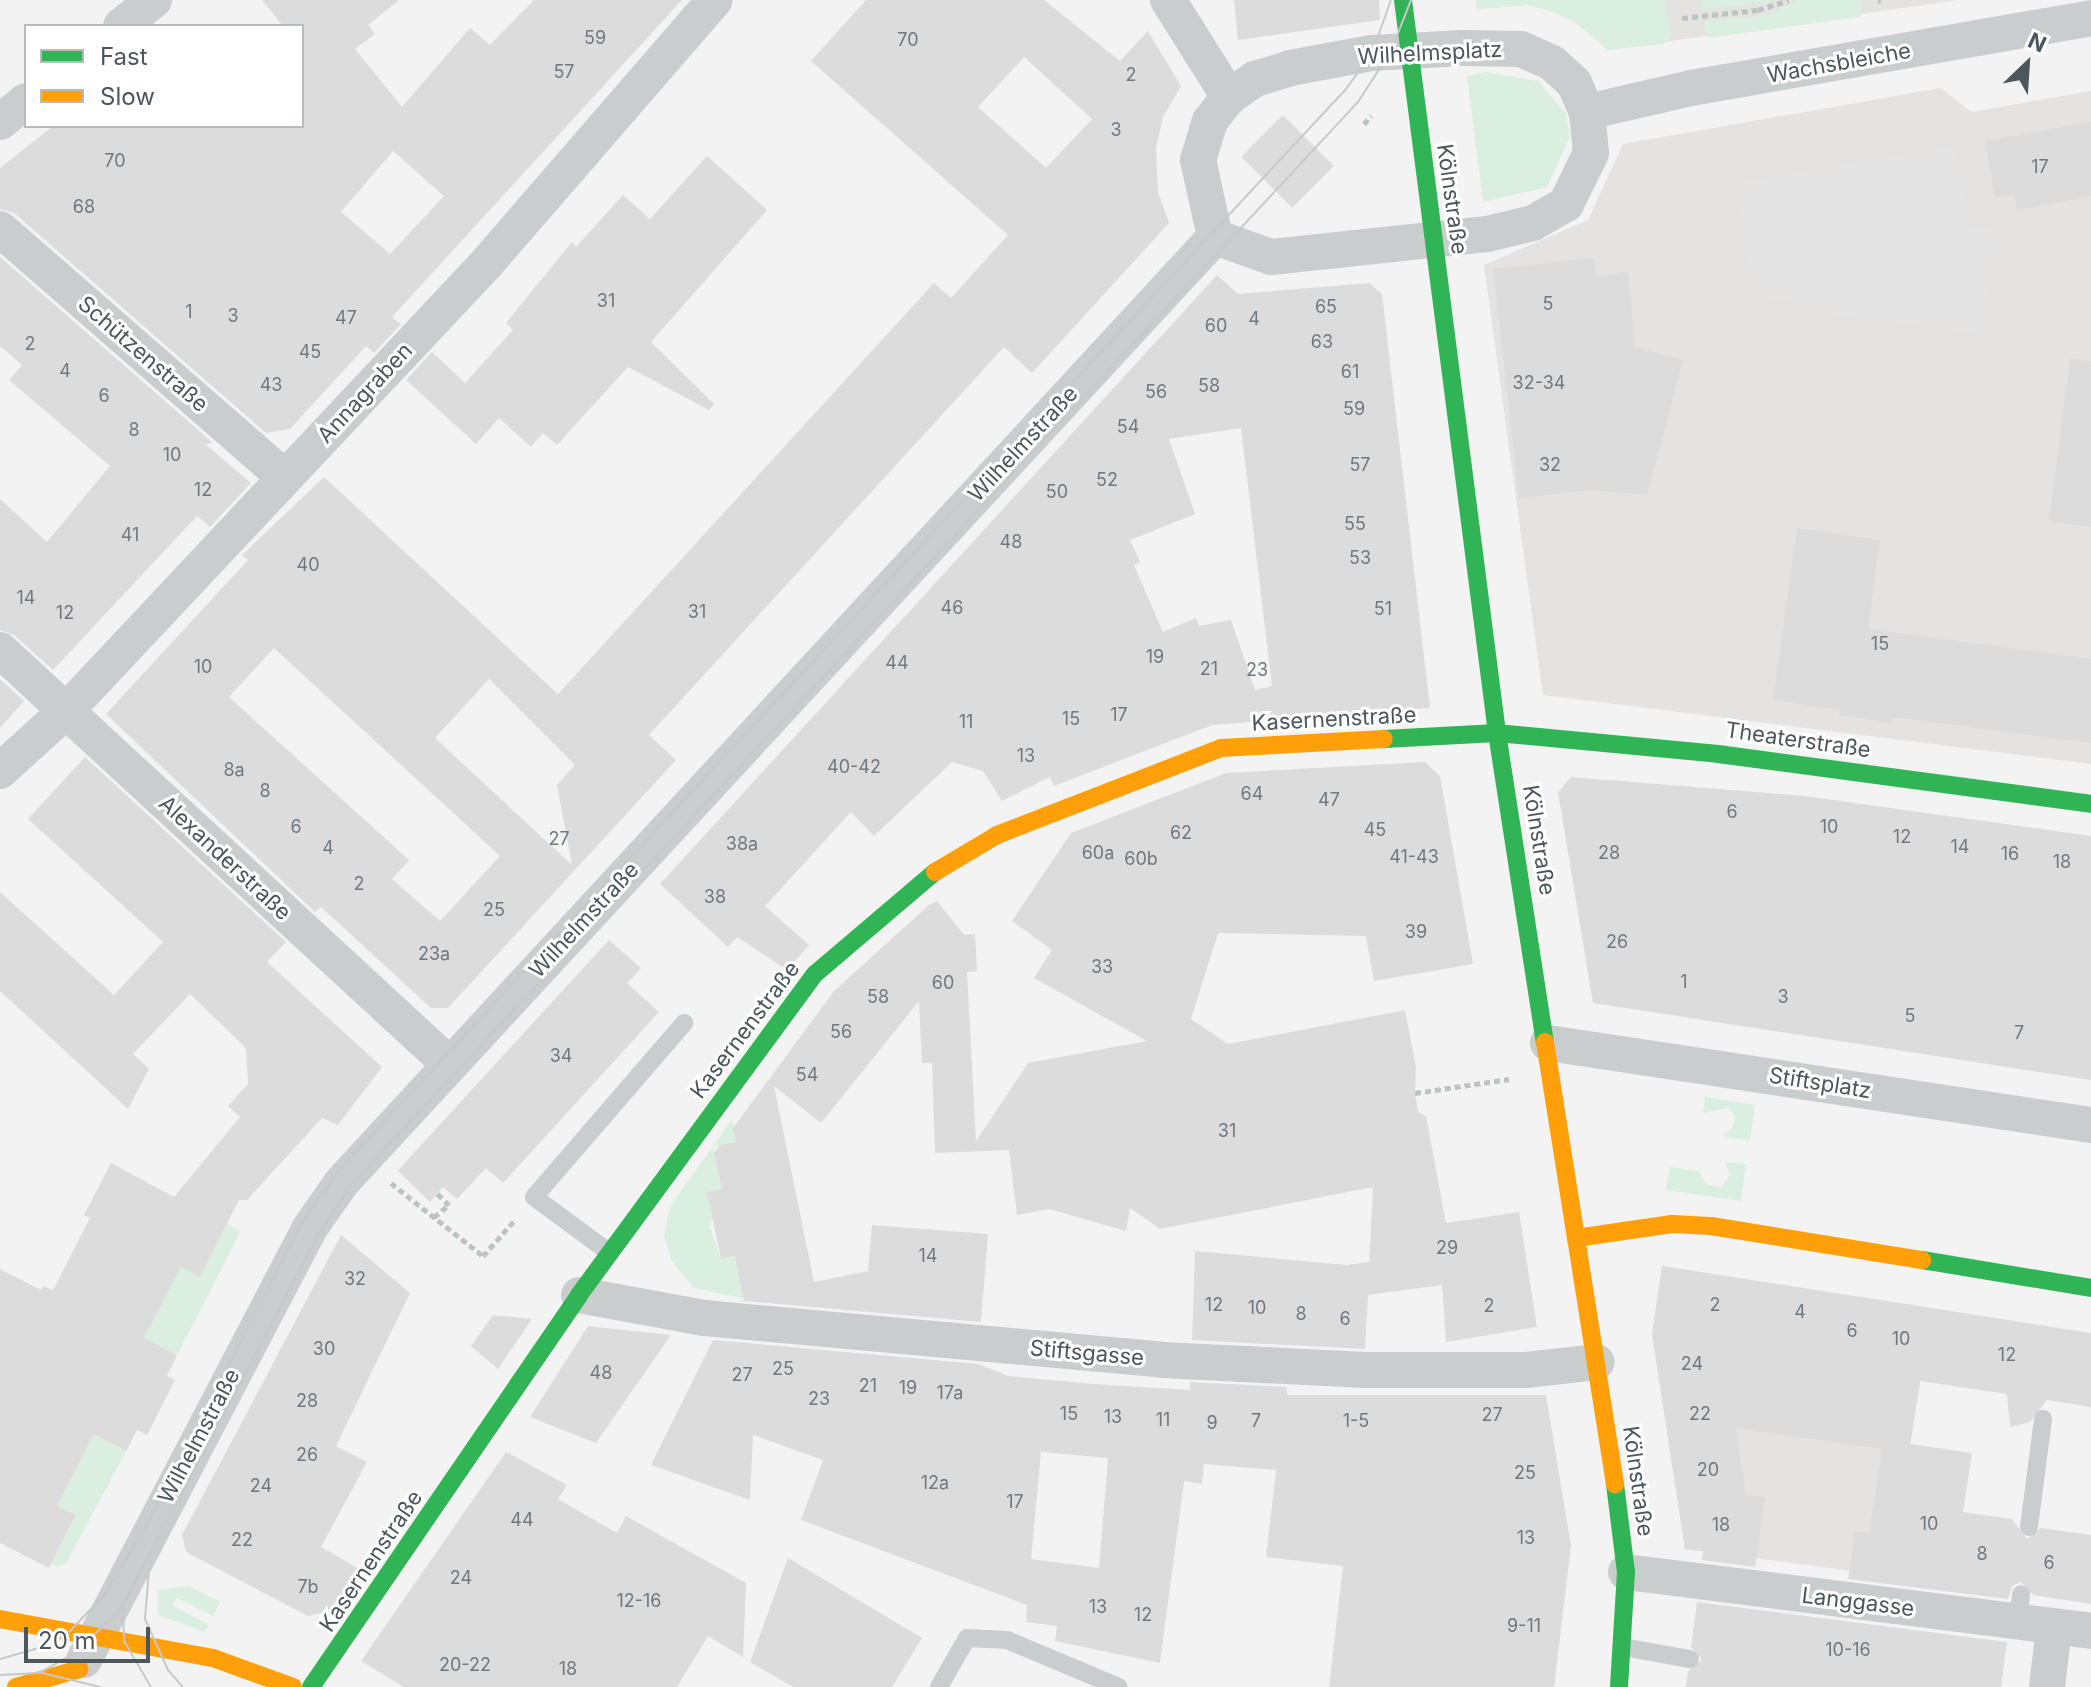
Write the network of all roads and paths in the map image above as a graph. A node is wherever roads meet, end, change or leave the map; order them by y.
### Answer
1 (154, 0) edge
2 (715, 0) edge
3 (1168, 0) edge
4 (1403, 0) edge
5 (1788, 0) edge
6 (1682, 18) dead end
7 (2091, 18) edge
8 (124, 24) edge
9 (1406, 50) junction
10 (1229, 97) junction
11 (24, 103) edge
12 (1587, 112) junction
13 (1371, 116) dead end
14 (0, 122) edge
15 (1364, 124) dead end
16 (0, 229) edge
17 (1215, 237) junction
18 (1434, 240) junction
19 (285, 478) junction
20 (0, 650) edge
21 (66, 711) junction
22 (1497, 733) junction
23 (0, 771) edge
24 (2091, 804) edge
25 (684, 1023) dead end
26 (1550, 1058) junction
27 (450, 1065) junction
28 (1415, 1093) dead end
29 (2091, 1125) edge
30 (362, 1160) junction
31 (437, 1193) dead end
32 (534, 1197) junction
33 (434, 1217) junction
34 (1576, 1238) junction
35 (610, 1253) junction
36 (2091, 1288) edge
37 (579, 1295) junction
38 (1597, 1362) junction
39 (2043, 1419) dead end
40 (2029, 1527) dead end
41 (1626, 1572) junction
42 (0, 1619) edge
43 (2054, 1627) junction
44 (2091, 1631) edge
45 (96, 1635) junction
46 (1623, 1647) junction
47 (1690, 1659) dead end
48 (76, 1678) edge
49 (16, 1687) edge
50 (293, 1687) edge
51 (311, 1687) edge
52 (939, 1687) edge
53 (1119, 1687) edge
54 (1619, 1687) edge
55 (2047, 1687) edge

1 - 8 street
2 - 19 street, Annagraben
3 - 10 street
4 - 9 street, Kölnstraße
5 - 6 path
7 - 12 street, Wachsbleiche
9 - 10 street, Wilhelmsplatz
9 - 12 street, Wilhelmsplatz
9 - 18 street, Kölnstraße
10 - 17 street, Wilhelmsplatz
11 - 14 street
12 - 18 street, Wilhelmsplatz
13 - 15 path
16 - 19 street, Schützenstraße
17 - 18 street, Wilhelmsplatz
17 - 27 street, Wilhelmstraße
18 - 22 street, Kölnstraße
19 - 21 street, Annagraben
20 - 21 street, Alexanderstraße
21 - 23 street, Annagraben
21 - 27 street, Alexanderstraße
22 - 24 street, Theaterstraße
22 - 26 street, Kölnstraße
22 - 35 street, Kasernenstraße
25 - 32 lane
26 - 28 path
26 - 29 street, Stiftsplatz
26 - 34 street, Kölnstraße
27 - 30 street, Wilhelmstraße
30 - 33 path
30 - 45 street, Wilhelmstraße
31 - 33 path
32 - 33 path
32 - 35 lane
34 - 36 street
34 - 38 street, Kölnstraße
35 - 37 street, Kasernenstraße
37 - 38 street, Stiftsgasse
37 - 51 street, Kasernenstraße
38 - 41 street, Kölnstraße
39 - 40 lane
41 - 43 street, Langgasse
41 - 46 street, Kölnstraße
42 - 45 street
43 - 44 street, Langgasse
43 - 55 street
45 - 48 street, Wilhelmstraße
45 - 50 street
46 - 47 lane
46 - 54 street, Kölnstraße
48 - 49 street
52 - 53 lane

